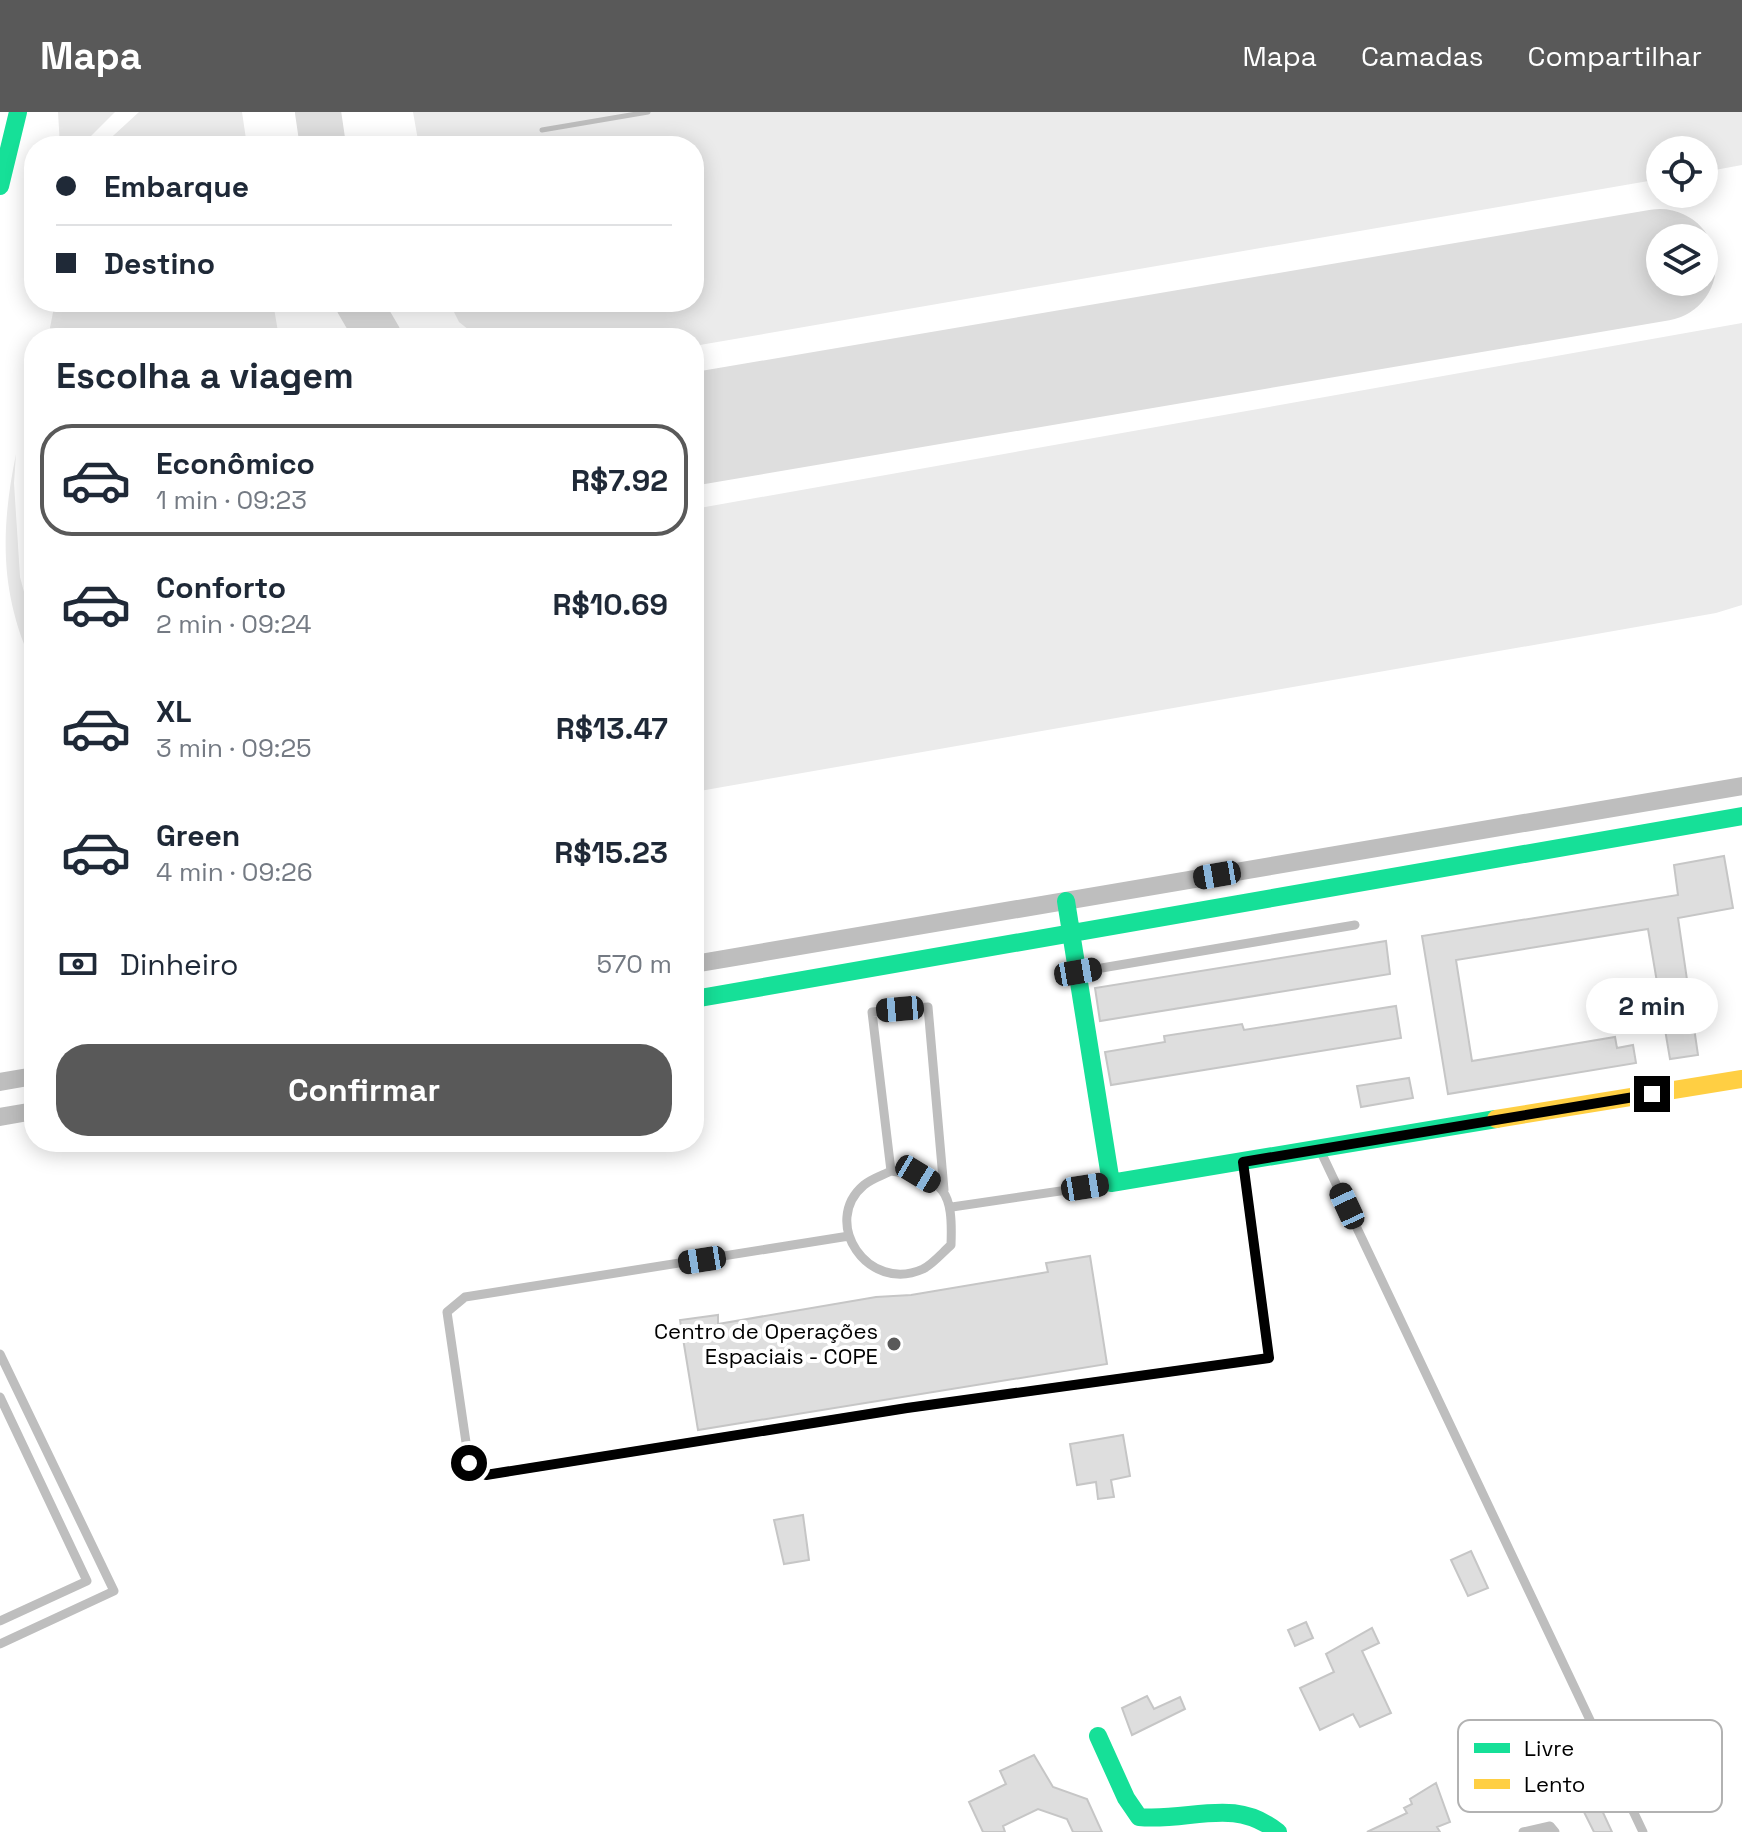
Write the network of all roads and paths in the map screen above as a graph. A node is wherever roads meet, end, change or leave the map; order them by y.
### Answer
1 (18, 112) edge
2 (0, 186) edge
3 (1742, 786) edge
4 (1742, 816) edge
5 (1125, 891) junction
6 (1066, 901) junction
7 (929, 924) junction
8 (1131, 924) junction
9 (1355, 925) dead end
10 (1072, 935) junction
11 (935, 958) junction
12 (704, 962) edge
13 (1078, 972) junction
14 (704, 997) edge
15 (24, 1078) edge
16 (1742, 1079) edge
17 (2, 1081) edge
18 (24, 1113) edge
19 (0, 1117) edge
20 (1320, 1150) junction
21 (1243, 1162) junction
22 (891, 1171) junction
23 (1111, 1183) junction
24 (944, 1190) junction
25 (952, 1207) junction
26 (849, 1236) junction
27 (0, 1354) edge
28 (0, 1397) edge
29 (0, 1621) edge
30 (0, 1644) edge
31 (1590, 1720) edge
32 (1098, 1736) dead end
33 (1634, 1812) edge
34 (1278, 1832) edge
35 (1523, 1832) edge
36 (1555, 1832) edge
37 (1643, 1832) edge

1 - 2 street
3 - 5 street
4 - 8 street
5 - 6 street
5 - 8 street
6 - 7 street
6 - 10 street
7 - 11 street
7 - 12 street
8 - 10 street
9 - 13 lane
10 - 11 street
10 - 13 street
11 - 14 street
13 - 23 street
15 - 17 street
16 - 20 street
18 - 19 street
20 - 21 street
20 - 31 lane
21 - 23 street
21 - 26 lane
22 - 24 lane
22 - 24 lane
22 - 26 lane
23 - 25 lane
24 - 25 lane
25 - 26 lane
27 - 30 lane
28 - 29 lane
32 - 34 street
33 - 37 lane
35 - 36 lane

